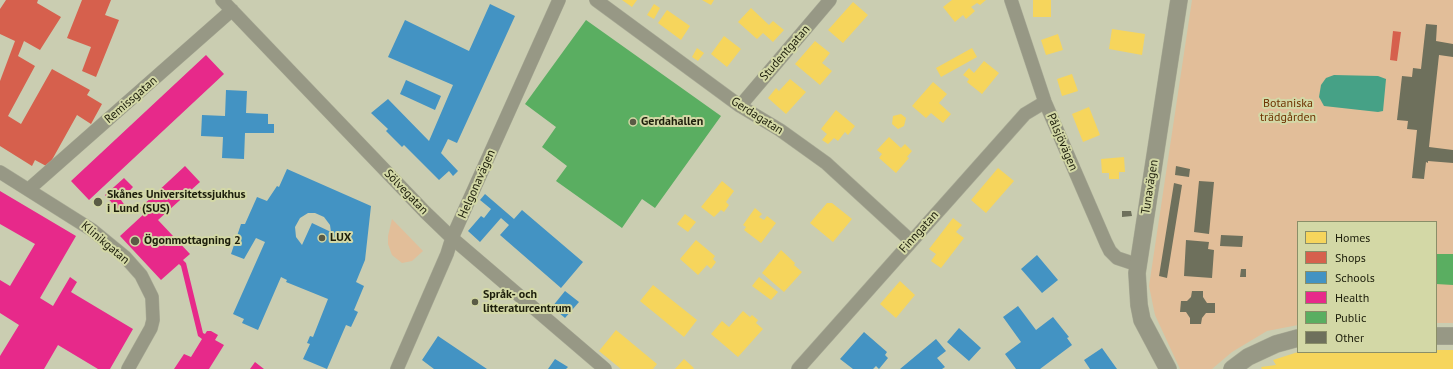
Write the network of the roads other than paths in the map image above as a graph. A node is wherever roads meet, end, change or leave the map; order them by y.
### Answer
1 (222, 0) edge
2 (560, 0) edge
3 (596, 0) edge
4 (830, 0) edge
5 (1011, 0) edge
6 (1179, 0) edge
7 (232, 10) junction
8 (1045, 102) junction
9 (740, 106) junction
10 (0, 172) edge
11 (29, 189) junction
12 (452, 238) junction
13 (911, 241) junction
14 (1138, 265) junction
15 (1437, 336) edge
16 (1453, 336) edge
17 (1297, 338) edge
18 (128, 369) edge
19 (397, 369) edge
20 (605, 369) edge
21 (798, 369) edge
22 (1168, 369) edge
23 (1232, 369) edge

1 - 7 street, Sölvegatan
2 - 12 street, Helgonavägen
3 - 9 street, Gerdagatan
4 - 9 street, Studentgatan
5 - 8 street, Pålsjövägen
6 - 14 street, Tunavägen
7 - 11 street, Remissgatan
7 - 12 street, Sölvegatan
8 - 13 street, Finngatan
8 - 14 street, Pålsjövägen
9 - 13 street, Gerdagatan
10 - 11 street, Klinikgatan
11 - 18 street, Klinikgatan
12 - 19 street, Helgonavägen
12 - 20 street, Sölvegatan
13 - 21 street, Finngatan
14 - 22 street, Tunavägen
15 - 16 street
17 - 23 street

